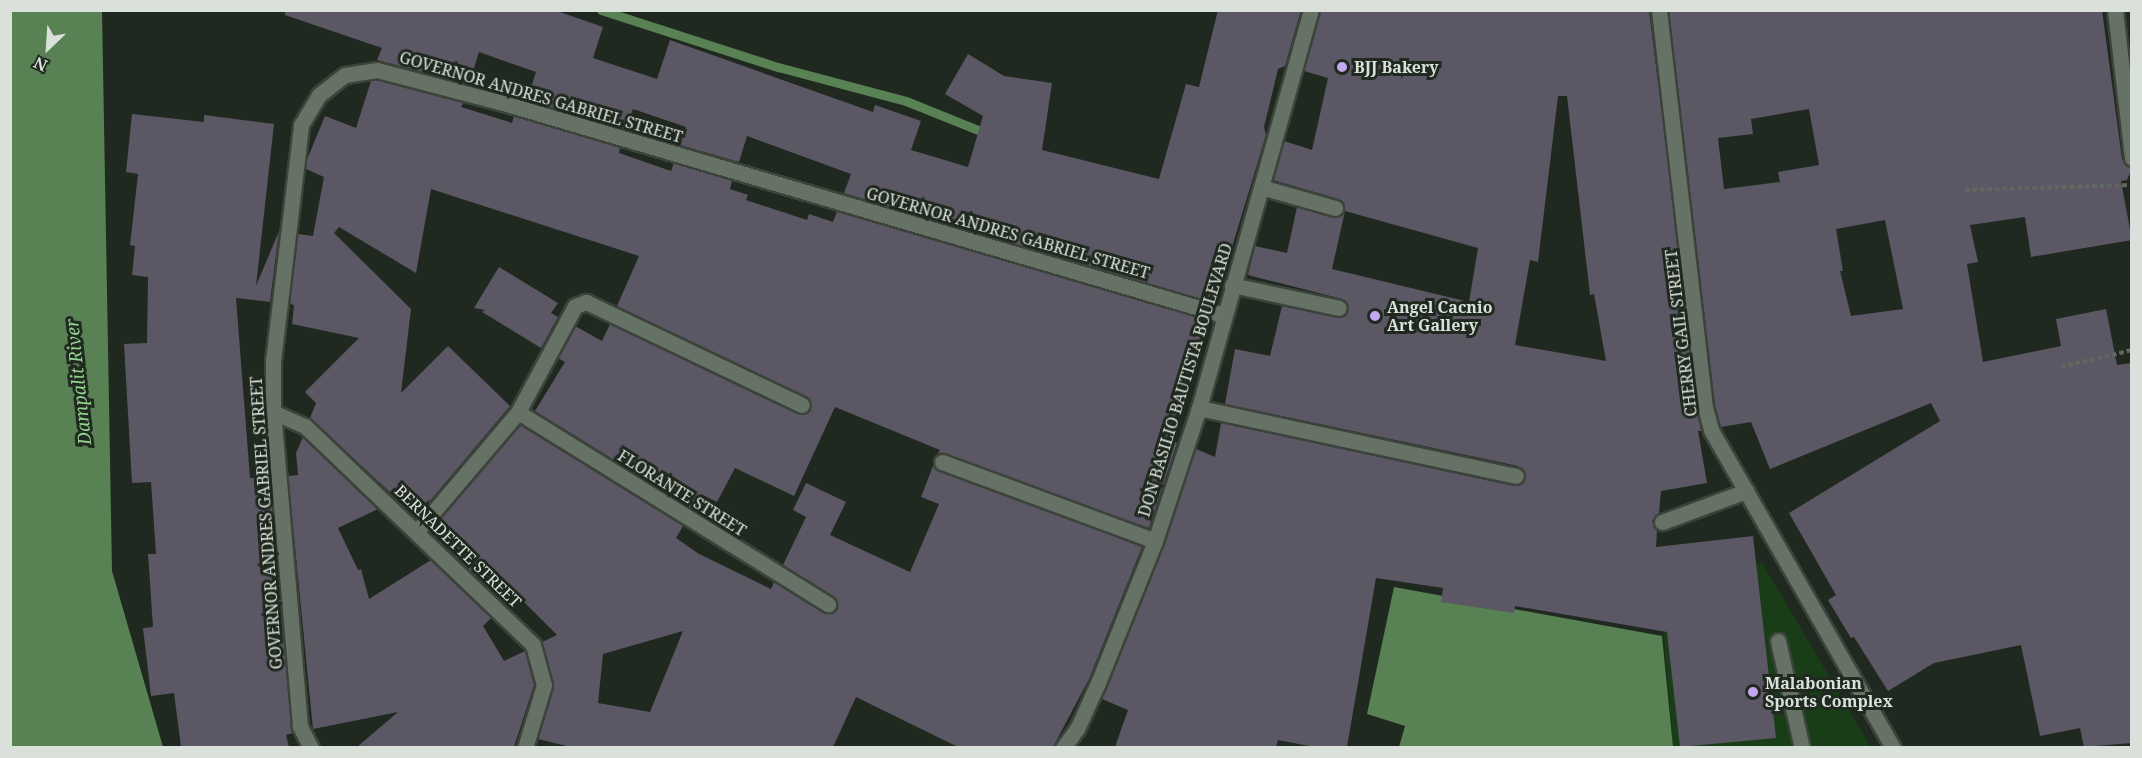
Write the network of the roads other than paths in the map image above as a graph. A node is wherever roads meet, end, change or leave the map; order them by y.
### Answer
1 (1311, 10) edge
2 (1659, 10) edge
3 (2115, 10) edge
4 (2132, 158) edge
5 (1261, 187) junction
6 (1335, 208) dead end
7 (1232, 285) junction
8 (1339, 308) dead end
9 (1222, 315) junction
10 (802, 405) dead end
11 (1199, 408) junction
12 (273, 412) junction
13 (518, 412) junction
14 (942, 462) dead end
15 (1516, 476) dead end
16 (1746, 491) junction
17 (1662, 522) dead end
18 (418, 530) junction
19 (1155, 541) junction
20 (828, 604) dead end
21 (1778, 641) dead end
22 (311, 747) edge
23 (525, 747) edge
24 (1064, 747) edge
25 (1802, 747) edge
26 (1893, 747) edge

1 - 5 street, DON BASILIO BAUTISTA BOULEVARD
2 - 16 street, CHERRY GAIL STREET
3 - 4 street
5 - 6 street
5 - 7 street, DON BASILIO BAUTISTA BOULEVARD
7 - 8 street
7 - 9 street, DON BASILIO BAUTISTA BOULEVARD
9 - 11 street, DON BASILIO BAUTISTA BOULEVARD
9 - 12 street, GOVERNOR ANDRES GABRIEL STREET
10 - 13 street
11 - 15 street
11 - 19 street, DON BASILIO BAUTISTA BOULEVARD
12 - 18 street, BERNADETTE STREET
12 - 22 street, GOVERNOR ANDRES GABRIEL STREET
13 - 18 street
13 - 20 street, FLORANTE STREET
14 - 19 street
16 - 17 street
16 - 26 street, CHERRY GAIL STREET
18 - 23 street, BERNADETTE STREET
19 - 24 street, DON BASILIO BAUTISTA BOULEVARD
21 - 25 street

